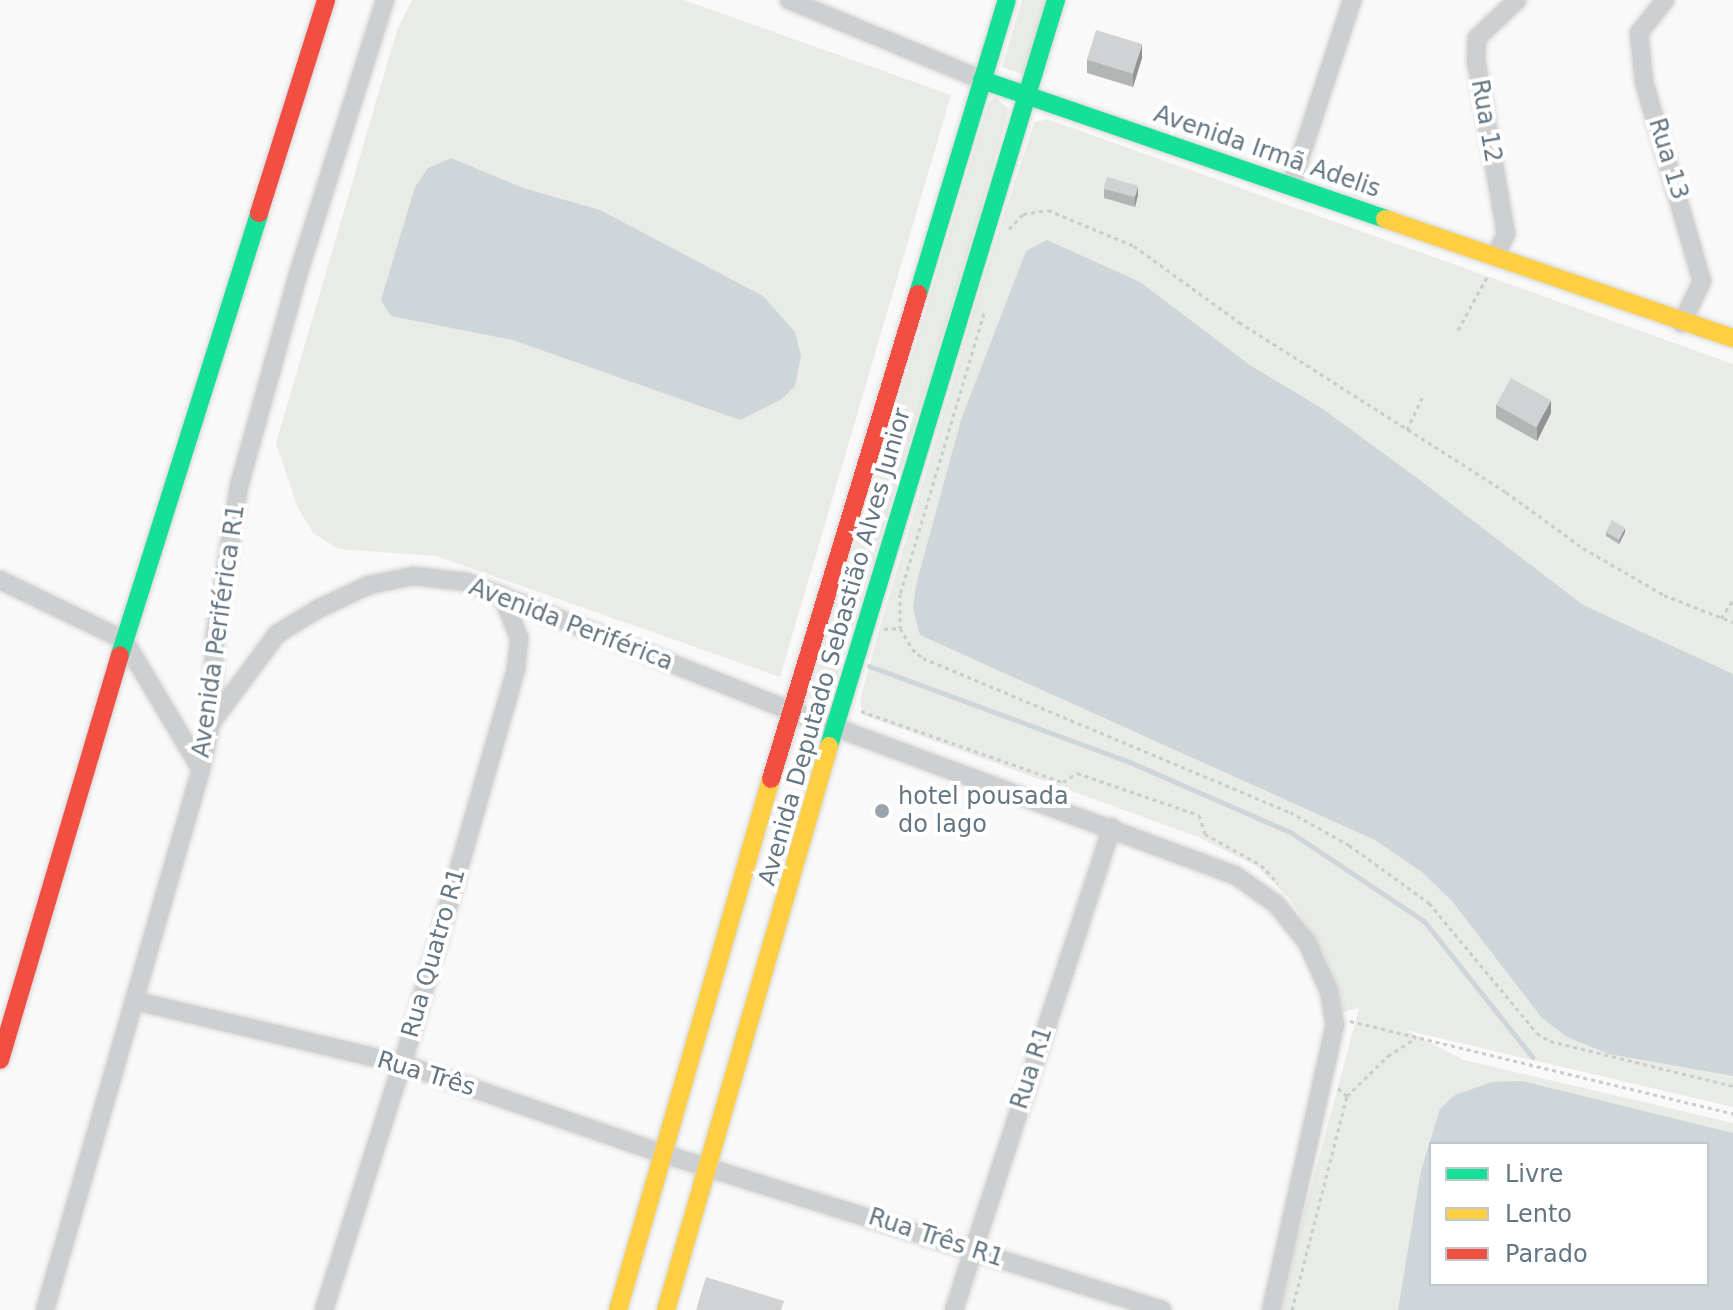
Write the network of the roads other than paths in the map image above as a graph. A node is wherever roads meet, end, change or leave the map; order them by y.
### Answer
1 (326, 0) edge
2 (385, 0) edge
3 (789, 0) edge
4 (1007, 0) edge
5 (1056, 0) edge
6 (1352, 0) edge
7 (1517, 0) edge
8 (1665, 0) edge
9 (982, 80) junction
10 (1025, 96) junction
11 (1292, 183) junction
12 (1495, 256) junction
13 (1682, 323) junction
14 (1733, 338) edge
15 (0, 580) edge
16 (502, 595) junction
17 (124, 640) junction
18 (791, 711) junction
19 (211, 723) junction
20 (835, 726) junction
21 (201, 769) junction
22 (1112, 827) junction
23 (136, 1001) junction
24 (0, 1060) edge
25 (402, 1064) junction
26 (664, 1154) junction
27 (710, 1166) junction
28 (972, 1249) junction
29 (45, 1310) edge
30 (324, 1310) edge
31 (618, 1310) edge
32 (666, 1310) edge
33 (954, 1310) edge
34 (1162, 1310) edge
35 (1271, 1310) edge

1 - 17 main road
2 - 19 street, Avenida Periférica R1
3 - 9 street, Avenida Irmã Adelis
4 - 9 main road, Avenida Deputado Sebastião Alves Junior
5 - 10 main road, Avenida Deputado Sebastião Alves Junior
6 - 11 street
7 - 12 street, Rua 12
8 - 13 street, Rua 13
9 - 10 main road, Avenida Irmã Adelis
9 - 18 main road, Avenida Deputado Sebastião Alves Junior
10 - 11 main road, Avenida Irmã Adelis
10 - 20 main road, Avenida Deputado Sebastião Alves Junior
11 - 12 main road, Avenida Irmã Adelis
12 - 13 main road, Avenida Irmã Adelis
13 - 14 main road, Avenida Irmã Adelis
15 - 17 street
16 - 18 street, Avenida Periférica
16 - 19 street, Avenida Periférica
16 - 25 street, Rua Quatro R1
17 - 21 street
17 - 24 main road
18 - 20 street, Avenida Periférica
18 - 26 main road, Avenida Deputado Sebastião Alves Junior
19 - 21 street, Avenida Periférica R1
20 - 22 street
20 - 27 main road, Avenida Deputado Sebastião Alves Junior
21 - 23 street, Avenida Periférica R1
22 - 28 street, Rua R1
22 - 35 street
23 - 25 street, Rua Três
23 - 29 street, Avenida Periférica R1
25 - 26 street, Rua Três
25 - 30 street, Rua Quatro R1
26 - 27 street, Rua Três
26 - 31 main road, Avenida Deputado Sebastião Alves Junior
27 - 28 street, Rua Três R1
27 - 32 main road, Avenida Deputado Sebastião Alves Junior
28 - 33 street, Rua R1
28 - 34 street, Rua Três R1

